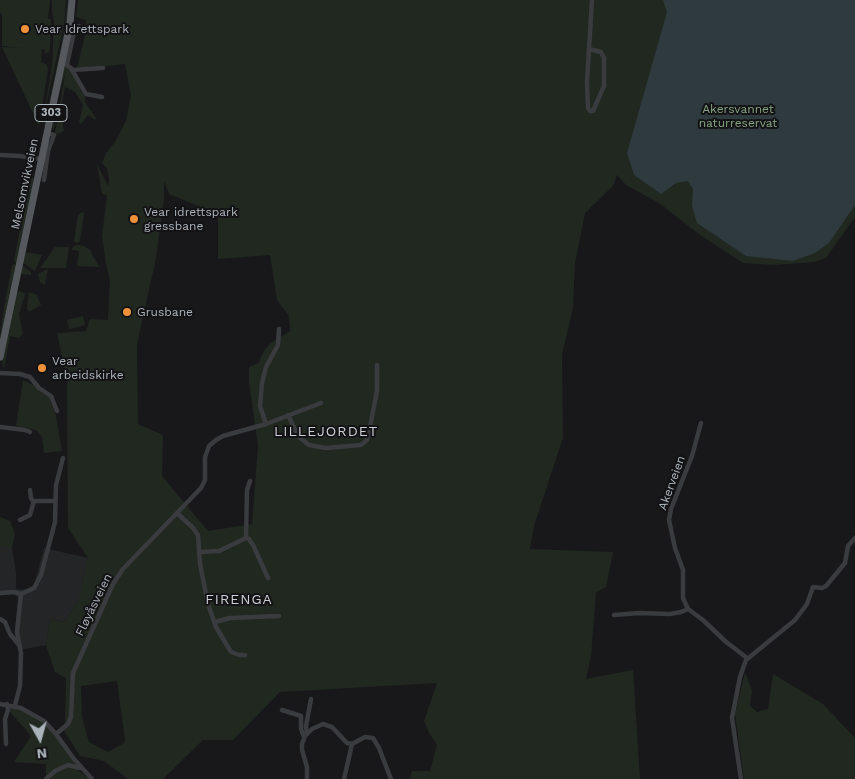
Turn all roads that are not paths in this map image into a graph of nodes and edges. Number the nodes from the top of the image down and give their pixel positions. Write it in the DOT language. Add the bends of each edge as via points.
graph roads {
  1 [pos="72,0"];
  2 [pos="592,0"];
  3 [pos="79,26"];
  4 [pos="589,50"];
  5 [pos="65,63"];
  6 [pos="103,68"];
  7 [pos="72,70"];
  8 [pos="102,97"];
  9 [pos="47,133"];
  10 [pos="0,155"];
  11 [pos="41,160"];
  12 [pos="44,180"];
  13 [pos="279,329"];
  14 [pos="0,357"];
  15 [pos="377,365"];
  16 [pos="0,373"];
  17 [pos="321,403"];
  18 [pos="57,411"];
  19 [pos="288,415"];
  20 [pos="701,423"];
  21 [pos="266,424"];
  22 [pos="0,427"];
  23 [pos="30,432"];
  24 [pos="63,458"];
  25 [pos="250,481"];
  26 [pos="30,490"];
  27 [pos="34,501"];
  28 [pos="55,501"];
  29 [pos="177,513"];
  30 [pos="20,520"];
  31 [pos="246,538"];
  32 [pos="855,538"];
  33 [pos="199,552"];
  34 [pos="268,578"];
  35 [pos="0,593"];
  36 [pos="21,594"];
  37 [pos="688,609"];
  38 [pos="279,616"];
  39 [pos="614,616"];
  40 [pos="0,619"];
  41 [pos="215,622"];
  42 [pos="20,646"];
  43 [pos="245,655"];
  44 [pos="747,658"];
  45 [pos="311,699"];
  46 [pos="0,704"];
  47 [pos="7,704"];
  48 [pos="15,706"];
  49 [pos="282,710"];
  50 [pos="56,734"];
  51 [pos="305,735"];
  52 [pos="6,744"];
  53 [pos="352,744"];
  54 [pos="83,770"];
  55 [pos="46,779"];
  56 [pos="92,779"];
  57 [pos="307,779"];
  58 [pos="344,779"];
  59 [pos="392,779"];
  60 [pos="741,779"];
  1 -- 5 [label="main road, Melsomvikveien / 303"];
  2 -- 4 [label="street"];
  3 -- 5 [label="street, Melsomvikveien" via="75,28"];
  4 -- 4 [label="street" via="588,108 593,111 604,86 604,58 601,52"];
  5 -- 7 [label="street"];
  5 -- 9 [label="main road, Melsomvikveien / 303"];
  6 -- 7 [label="street"];
  7 -- 8 [label="street" via="86,94"];
  9 -- 11 [label="main road, Melsomvikveien / 303"];
  9 -- 12 [label="street, Melsomvikveien" via="54,134"];
  10 -- 11 [label="street"];
  11 -- 14 [label="main road, Melsomvikveien / 303"];
  13 -- 21 [label="street" via="278,345 266,367 262,383 260,406"];
  15 -- 19 [label="street" via="369,432 367,440 361,444 326,448 309,445 298,436"];
  16 -- 18 [label="street" via="33,378 51,396"];
  17 -- 19 [label="street"];
  19 -- 21 [label="street"];
  20 -- 37 [label="street, Akerveien" via="669,520 683,570 683,598"];
  21 -- 29 [label="street, Fløyåsveien" via="218,438 205,457 203,484"];
  22 -- 23 [label="street"];
  24 -- 28 [label="street"];
  25 -- 31 [label="street"];
  26 -- 27 [label="street"];
  27 -- 28 [label="street"];
  27 -- 30 [label="street" via="30,515"];
  28 -- 36 [label="street" via="55,522 41,575 34,588"];
  29 -- 33 [label="street" via="196,531"];
  29 -- 50 [label="street, Fløyåsveien" via="126,565 113,584 73,673 68,724"];
  31 -- 33 [label="street" via="219,551"];
  31 -- 34 [label="street" via="253,545"];
  32 -- 44 [label="street" via="848,546 845,563 826,586 813,587 808,604 795,620"];
  33 -- 41 [label="street" via="208,604"];
  35 -- 36 [label="street"];
  36 -- 42 [label="street" via="17,632"];
  37 -- 39 [label="street" via="670,614"];
  37 -- 44 [label="street"];
  38 -- 41 [label="street" via="230,618"];
  40 -- 42 [label="street"];
  41 -- 43 [label="street" via="231,652"];
  42 -- 48 [label="street" via="20,686"];
  44 -- 60 [label="street" via="732,718"];
  45 -- 51 [label="street"];
  46 -- 47 [label="street"];
  47 -- 48 [label="street"];
  47 -- 52 [label="street"];
  48 -- 50 [label="street" via="39,717"];
  49 -- 51 [label="street" via="301,716 301,729"];
  50 -- 54 [label="street"];
  51 -- 53 [label="street" via="325,724 345,742"];
  51 -- 57 [label="street" via="302,750"];
  53 -- 58 [label="street"];
  53 -- 59 [label="street" via="365,737 373,738"];
  54 -- 55 [label="street" via="68,765"];
  54 -- 56 [label="street"];
}
